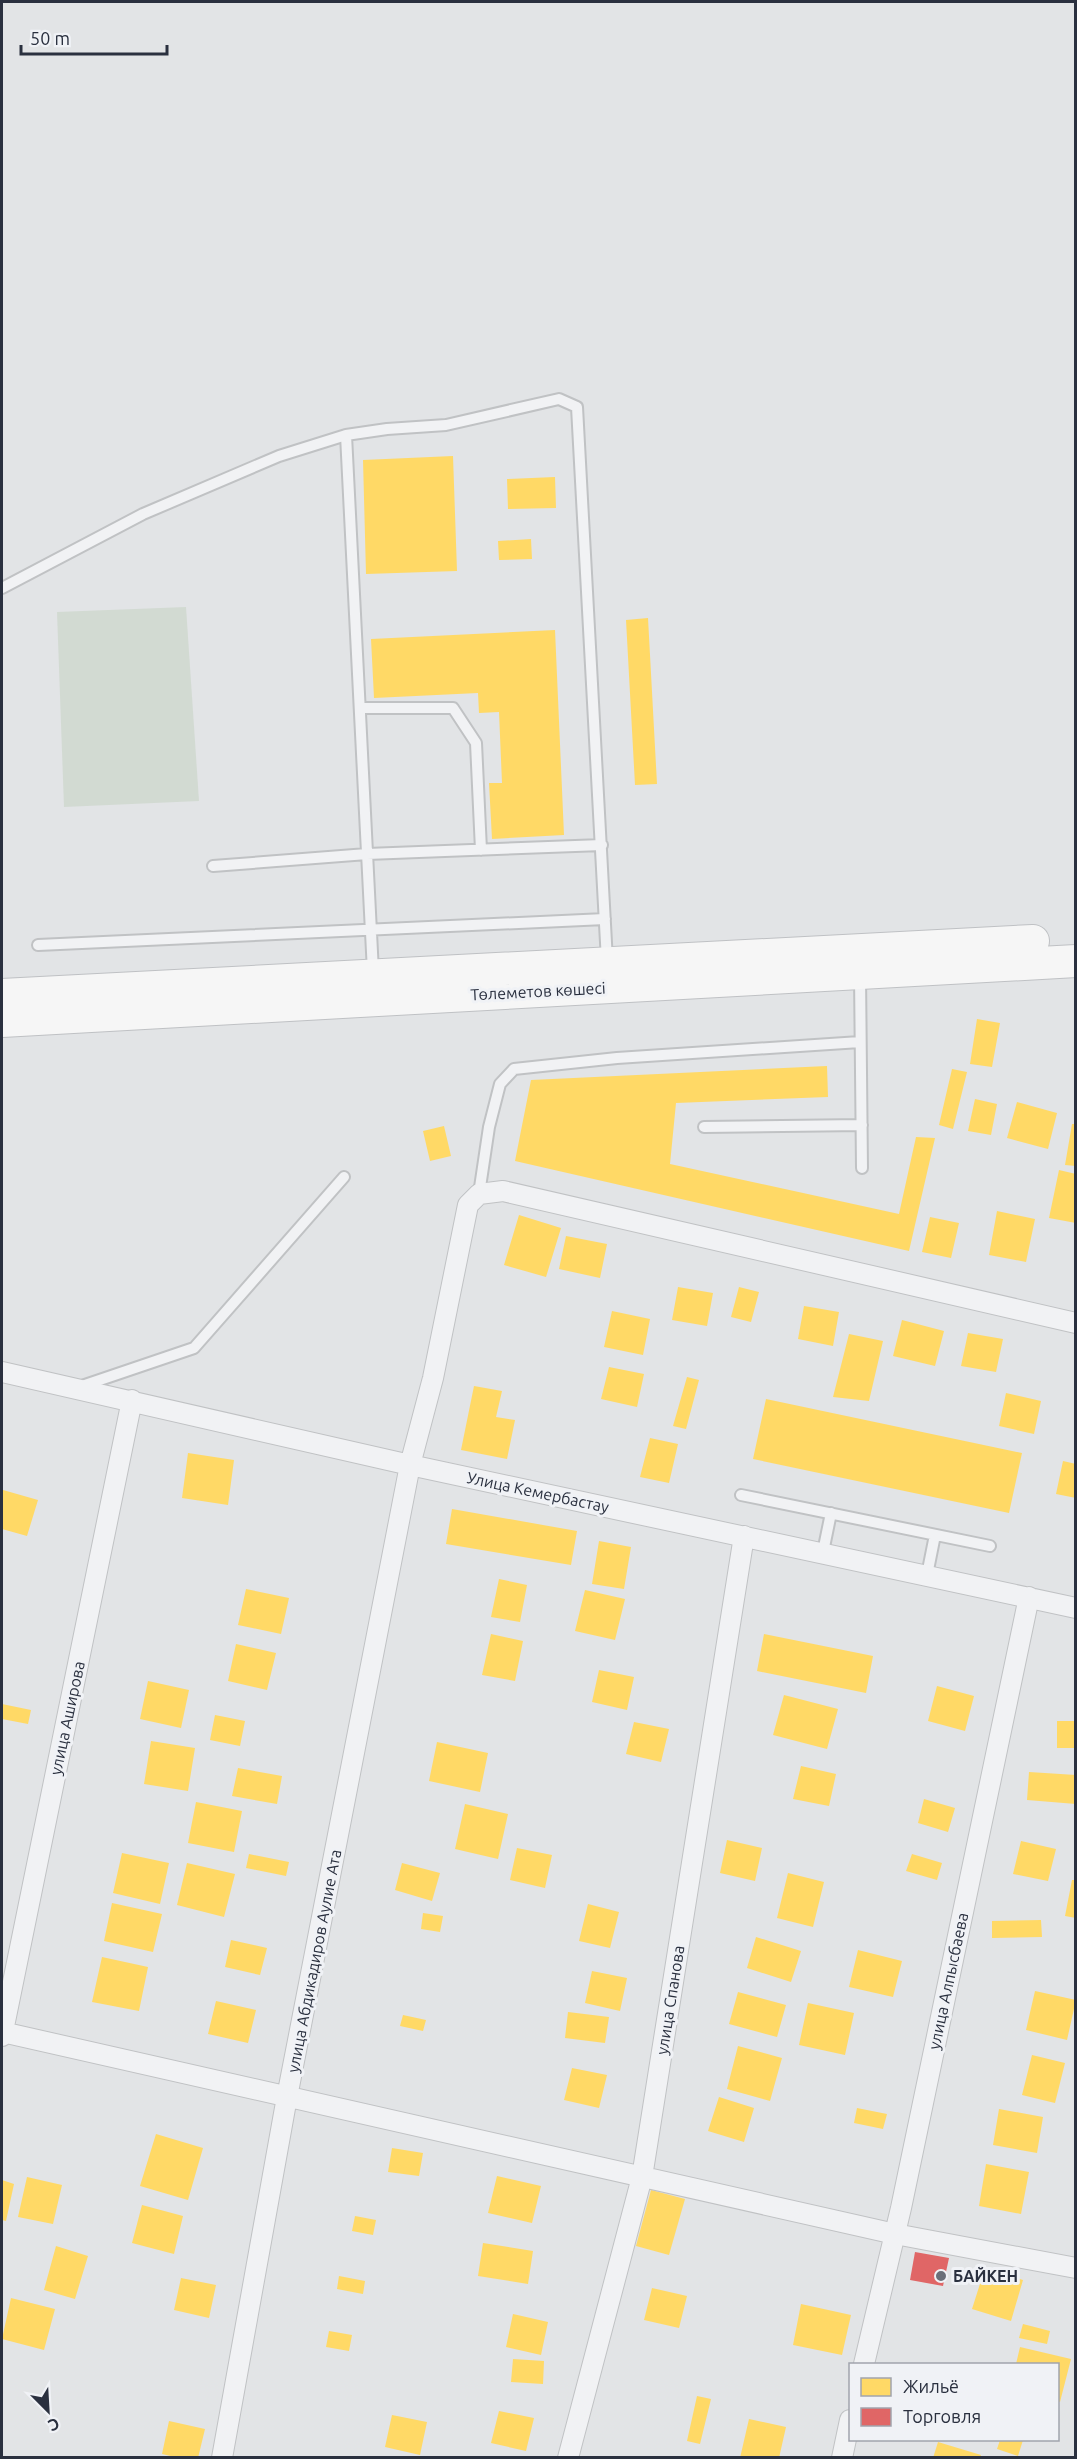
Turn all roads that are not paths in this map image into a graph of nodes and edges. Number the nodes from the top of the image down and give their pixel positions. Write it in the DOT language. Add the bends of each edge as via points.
graph roads {
  1 [pos="346,435"];
  2 [pos="2,588"];
  3 [pos="360,708"];
  4 [pos="602,845"];
  5 [pos="481,850"];
  6 [pos="367,854"];
  7 [pos="213,866"];
  8 [pos="605,920"];
  9 [pos="371,929"];
  10 [pos="1076,939"];
  11 [pos="38,945"];
  12 [pos="1076,961"];
  13 [pos="607,963"];
  14 [pos="860,972"];
  15 [pos="373,975"];
  16 [pos="2,995"];
  17 [pos="2,1022"];
  18 [pos="860,1042"];
  19 [pos="862,1125"];
  20 [pos="704,1127"];
  21 [pos="862,1168"];
  22 [pos="344,1176"];
  23 [pos="479,1194"];
  24 [pos="1076,1323"];
  25 [pos="2,1372"];
  26 [pos="76,1388"];
  27 [pos="132,1400"];
  28 [pos="410,1466"];
  29 [pos="741,1495"];
  30 [pos="831,1513"];
  31 [pos="935,1535"];
  32 [pos="744,1536"];
  33 [pos="990,1546"];
  34 [pos="822,1552"];
  35 [pos="927,1575"];
  36 [pos="1029,1597"];
  37 [pos="1076,1608"];
  38 [pos="2,2034"];
  39 [pos="287,2097"];
  40 [pos="642,2177"];
  41 [pos="895,2234"];
  42 [pos="1076,2268"];
  43 [pos="864,2363"];
  44 [pos="849,2425"];
  45 [pos="222,2457"];
  46 [pos="568,2457"];
  47 [pos="842,2457"];
  1 -- 2 [label="lane" via="279,456 143,514"];
  1 -- 3 [label="lane"];
  1 -- 4 [label="lane" via="446,424 559,399 577,407"];
  3 -- 5 [label="lane" via="453,708 476,743"];
  3 -- 6 [label="lane"];
  4 -- 5 [label="lane"];
  4 -- 8 [label="lane"];
  5 -- 6 [label="lane"];
  6 -- 7 [label="lane"];
  6 -- 9 [label="lane"];
  8 -- 9 [label="lane"];
  8 -- 13 [label="lane"];
  9 -- 11 [label="lane"];
  9 -- 15 [label="lane"];
  10 -- 13 [label="main road, Төлеметов көшесі"];
  12 -- 14 [label="main road, Төлеметов көшесі"];
  13 -- 15 [label="main road, Төлеметов көшесі"];
  14 -- 17 [label="main road, Төлеметов көшесі"];
  14 -- 18 [label="lane"];
  15 -- 16 [label="main road, Төлеметов көшесі"];
  18 -- 19 [label="lane"];
  18 -- 23 [label="lane" via="514,1069 500,1084"];
  19 -- 20 [label="lane"];
  19 -- 21 [label="lane"];
  22 -- 26 [label="lane" via="194,1348"];
  23 -- 24 [label="street" via="503,1191"];
  23 -- 28 [label="street, улица Абдикадиров Аулие Ата" via="468,1205 433,1378"];
  25 -- 26 [label="street, Улица Кемербастау"];
  26 -- 27 [label="street, Улица Кемербастау"];
  27 -- 28 [label="street, Улица Кемербастау"];
  27 -- 38 [label="street, улица Аширова"];
  28 -- 32 [label="street, Улица Кемербастау"];
  28 -- 39 [label="street, улица Абдикадиров Аулие Ата"];
  29 -- 30 [label="lane"];
  30 -- 31 [label="lane"];
  30 -- 34 [label="lane"];
  31 -- 33 [label="lane"];
  31 -- 35 [label="lane"];
  32 -- 34 [label="street, Улица Кемербастау"];
  32 -- 40 [label="street, улица Спанова"];
  34 -- 35 [label="street, Улица Кемербастау"];
  35 -- 36 [label="street, Улица Кемербастау"];
  36 -- 37 [label="street, Улица Кемербастау"];
  36 -- 41 [label="street, улица Алпысбаева"];
  38 -- 39 [label="street"];
  39 -- 40 [label="street"];
  39 -- 45 [label="street, улица Абдикадиров Аулие Ата"];
  40 -- 41 [label="street"];
  40 -- 46 [label="street, улица Спанова"];
  41 -- 42 [label="street"];
  41 -- 43 [label="street, улица Алпысбаева"];
  44 -- 47 [label="street"];
}
